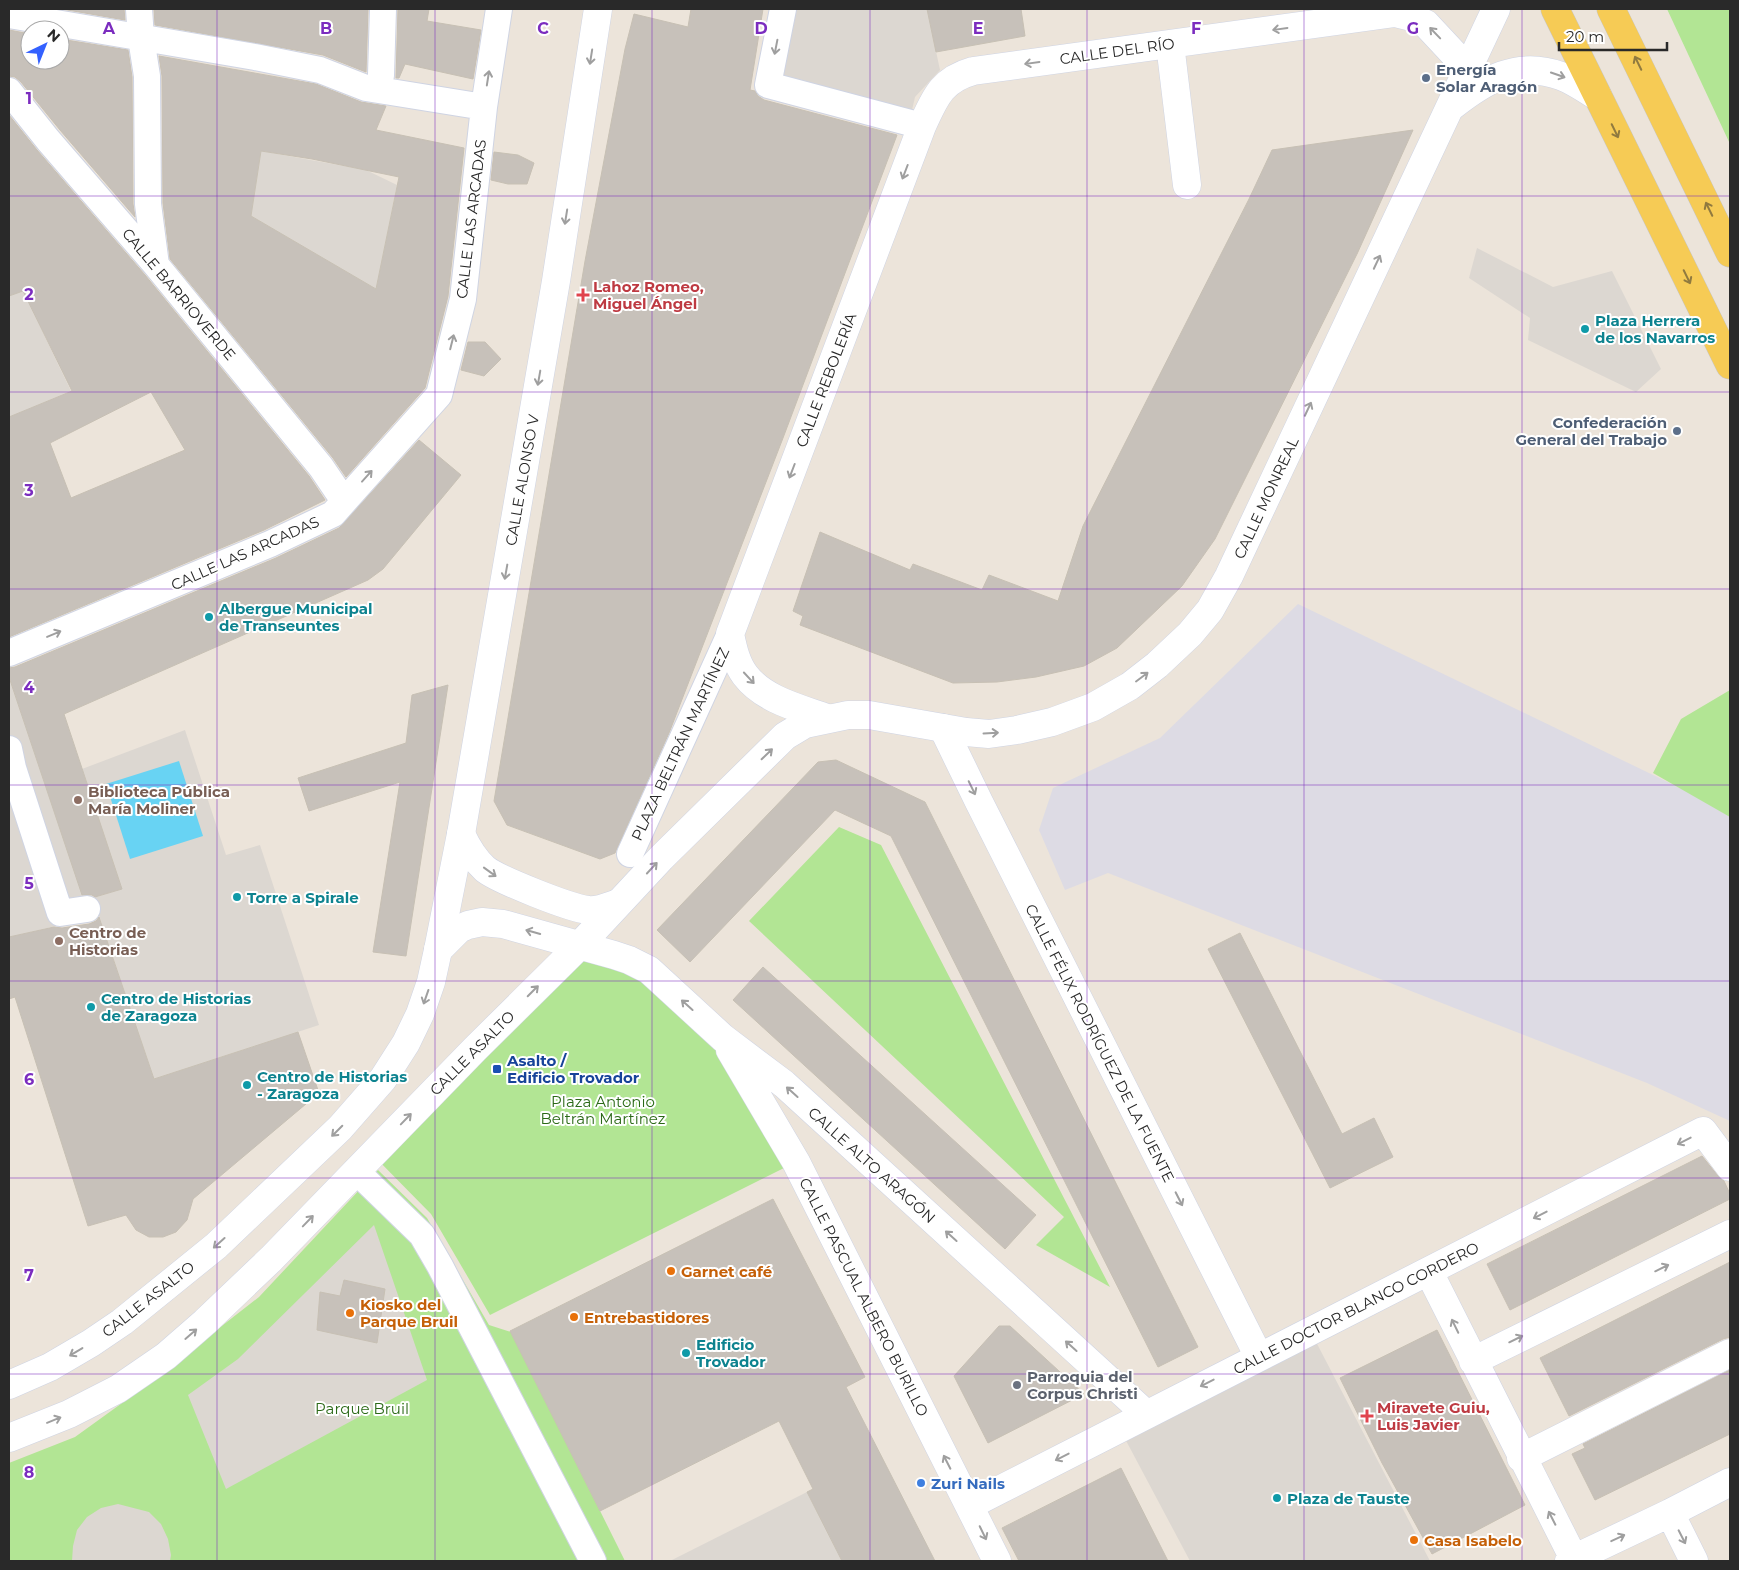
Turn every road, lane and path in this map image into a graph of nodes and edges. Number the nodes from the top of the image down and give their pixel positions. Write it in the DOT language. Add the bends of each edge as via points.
graph roads {
  1 [pos="139,9"];
  2 [pos="383,9"];
  3 [pos="499,9"];
  4 [pos="598,9"];
  5 [pos="783,9"];
  6 [pos="1496,9"];
  7 [pos="1555,9"];
  8 [pos="1611,9"];
  9 [pos="9,15"];
  10 [pos="141,38"];
  11 [pos="1170,44"];
  12 [pos="1468,69"];
  13 [pos="379,90"];
  14 [pos="9,91"];
  15 [pos="1598,97"];
  16 [pos="484,107"];
  17 [pos="1450,107"];
  18 [pos="922,126"];
  19 [pos="1187,185"];
  20 [pos="1730,253"];
  21 [pos="156,265"];
  22 [pos="1730,365"];
  23 [pos="344,501"];
  24 [pos="730,634"];
  25 [pos="9,653"];
  26 [pos="827,718"];
  27 [pos="943,728"];
  28 [pos="10,762"];
  29 [pos="461,834"];
  30 [pos="630,854"];
  31 [pos="618,903"];
  32 [pos="87,909"];
  33 [pos="580,945"];
  34 [pos="438,950"];
  35 [pos="723,1038"];
  36 [pos="1730,1167"];
  37 [pos="356,1171"];
  38 [pos="1730,1234"];
  39 [pos="1429,1272"];
  40 [pos="1730,1353"];
  41 [pos="1259,1357"];
  42 [pos="1472,1361"];
  43 [pos="9,1385"];
  44 [pos="1146,1414"];
  45 [pos="9,1438"];
  46 [pos="1522,1458"];
  47 [pos="1730,1482"];
  48 [pos="970,1506"];
  49 [pos="1670,1513"];
  50 [pos="593,1561"];
  51 [pos="997,1561"];
  52 [pos="1572,1561"];
  53 [pos="1694,1561"];
  1 -- 10 [label="street"];
  2 -- 13 [label="street"];
  16 -- 3 [label="street, CALLE LAS ARCADAS, one-way"];
  4 -- 29 [label="street, CALLE ALONSO V, one-way" via="556,281"];
  5 -- 18 [label="street, one-way" via="768,85"];
  6 -- 12 [label="street, CALLE MONREAL"];
  7 -- 15 [label="main road"];
  20 -- 8 [label="main road, one-way"];
  9 -- 10 [label="street"];
  10 -- 13 [label="street" via="320,70"];
  10 -- 21 [label="street" via="147,76 148,204"];
  12 -- 11 [label="street, CALLE DEL RÍO, one-way" via="1426,24 1395,13"];
  11 -- 18 [label="street, CALLE DEL RÍO, one-way" via="973,70 959,75 944,87"];
  11 -- 19 [label="street"];
  12 -- 17 [label="street, CALLE MONREAL"];
  13 -- 16 [label="street"];
  14 -- 21 [label="street, CALLE BARRIOVERDE"];
  17 -- 15 [label="street, CALLE MONREAL, one-way" via="1492,78 1523,70 1562,76"];
  15 -- 22 [label="main road, one-way"];
  23 -- 16 [label="street, CALLE LAS ARCADAS, one-way" via="439,394 462,299"];
  27 -- 17 [label="street, CALLE MONREAL, one-way" via="989,734 1052,722 1093,707 1157,666 1205,616 1229,576"];
  18 -- 24 [label="street, CALLE REBOLERÍA, one-way"];
  21 -- 23 [label="street, CALLE BARRIOVERDE" via="322,468"];
  25 -- 23 [label="street, CALLE LAS ARCADAS, one-way" via="270,544 333,514"];
  24 -- 26 [label="street, one-way" via="744,674 761,690 781,702"];
  24 -- 30 [label="street, PLAZA BELTRÁN MARTÍNEZ"];
  26 -- 27 [label="street, CALLE ASALTO" via="869,715"];
  31 -- 26 [label="street, CALLE ASALTO, one-way" via="785,736 805,724"];
  27 -- 41 [label="street, CALLE FÉLIX RODRÍGUEZ DE LA FUENTE, one-way"];
  28 -- 32 [label="street" via="60,913"];
  29 -- 31 [label="street, one-way" via="475,858 501,879 589,910"];
  29 -- 34 [label="street, CALLE ALONSO V"];
  31 -- 33 [label="street, CALLE ASALTO"];
  33 -- 34 [label="street, CALLE ALTO ARAGÓN, one-way" via="503,924 482,922 458,929"];
  35 -- 33 [label="street, CALLE ALTO ARAGÓN, one-way" via="649,970 629,960"];
  37 -- 33 [label="street, CALLE ASALTO, one-way"];
  34 -- 43 [label="street, CALLE ASALTO, one-way" via="420,1014 406,1043 383,1079 340,1128 216,1246 122,1322 50,1367"];
  44 -- 35 [label="street, CALLE ALTO ARAGÓN, one-way" via="784,1084"];
  48 -- 35 [label="street, CALLE PASCUAL ALBERO BURILLO, one-way" via="796,1162"];
  36 -- 39 [label="street, CALLE DOCTOR BLANCO CORDERO, one-way" via="1703,1131"];
  45 -- 37 [label="street, CALLE ASALTO, one-way" via="69,1414 118,1389 166,1356 270,1260"];
  37 -- 50 [label="street" via="422,1235"];
  42 -- 38 [label="street, one-way"];
  39 -- 41 [label="street, CALLE DOCTOR BLANCO CORDERO"];
  42 -- 39 [label="street, one-way"];
  40 -- 46 [label="street"];
  41 -- 44 [label="street, CALLE DOCTOR BLANCO CORDERO, one-way"];
  42 -- 46 [label="street"];
  44 -- 48 [label="street, CALLE DOCTOR BLANCO CORDERO, one-way"];
  52 -- 46 [label="street, one-way"];
  47 -- 49 [label="street"];
  48 -- 51 [label="street, CALLE PASCUAL ALBERO BURILLO, one-way"];
  52 -- 49 [label="street, one-way"];
  49 -- 53 [label="street, one-way"];
}
